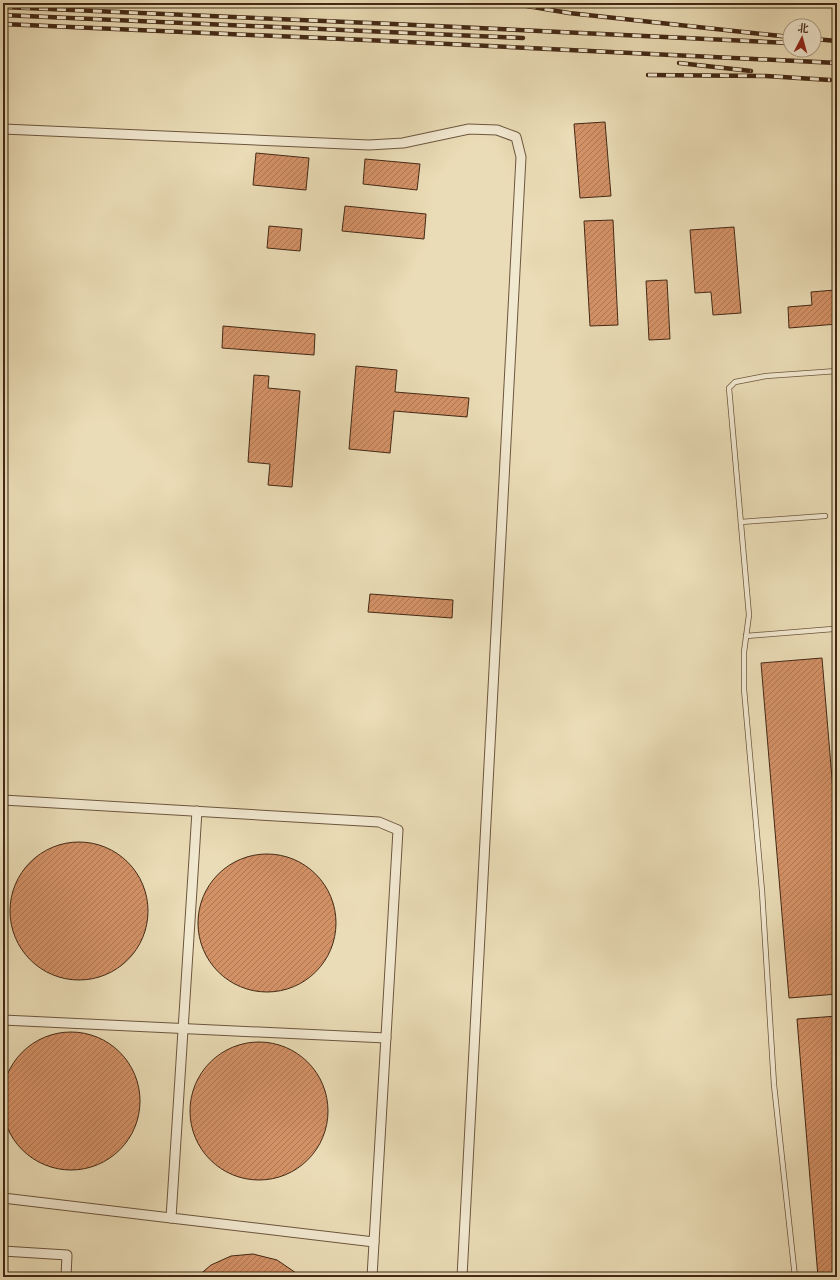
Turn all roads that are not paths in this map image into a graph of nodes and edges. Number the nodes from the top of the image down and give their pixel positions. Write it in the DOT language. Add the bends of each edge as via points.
graph roads {
  1 [pos="3,128"];
  2 [pos="837,371"];
  3 [pos="825,516"];
  4 [pos="741,522"];
  5 [pos="833,629"];
  6 [pos="746,636"];
  7 [pos="3,800"];
  8 [pos="197,811"];
  9 [pos="3,1020"];
  10 [pos="183,1028"];
  11 [pos="386,1038"];
  12 [pos="3,1198"];
  13 [pos="171,1218"];
  14 [pos="374,1242"];
  15 [pos="3,1251"];
  16 [pos="66,1277"];
  17 [pos="372,1277"];
  18 [pos="462,1277"];
  19 [pos="795,1277"];
  1 -- 18 [label="street" via="369,145 403,143 469,129 497,130 516,138 521,157"];
  2 -- 4 [label="lane" via="766,376 736,382 729,388"];
  3 -- 4 [label="lane"];
  4 -- 6 [label="lane" via="749,615"];
  5 -- 6 [label="lane"];
  6 -- 19 [label="lane" via="744,689 762,891 774,1086"];
  7 -- 8 [label="street"];
  8 -- 10 [label="street"];
  8 -- 11 [label="street" via="379,822 398,830"];
  9 -- 10 [label="street"];
  10 -- 11 [label="street"];
  10 -- 13 [label="street"];
  11 -- 14 [label="street"];
  12 -- 13 [label="street"];
  13 -- 14 [label="street"];
  14 -- 17 [label="street"];
  15 -- 16 [label="street" via="67,1255"];
}
